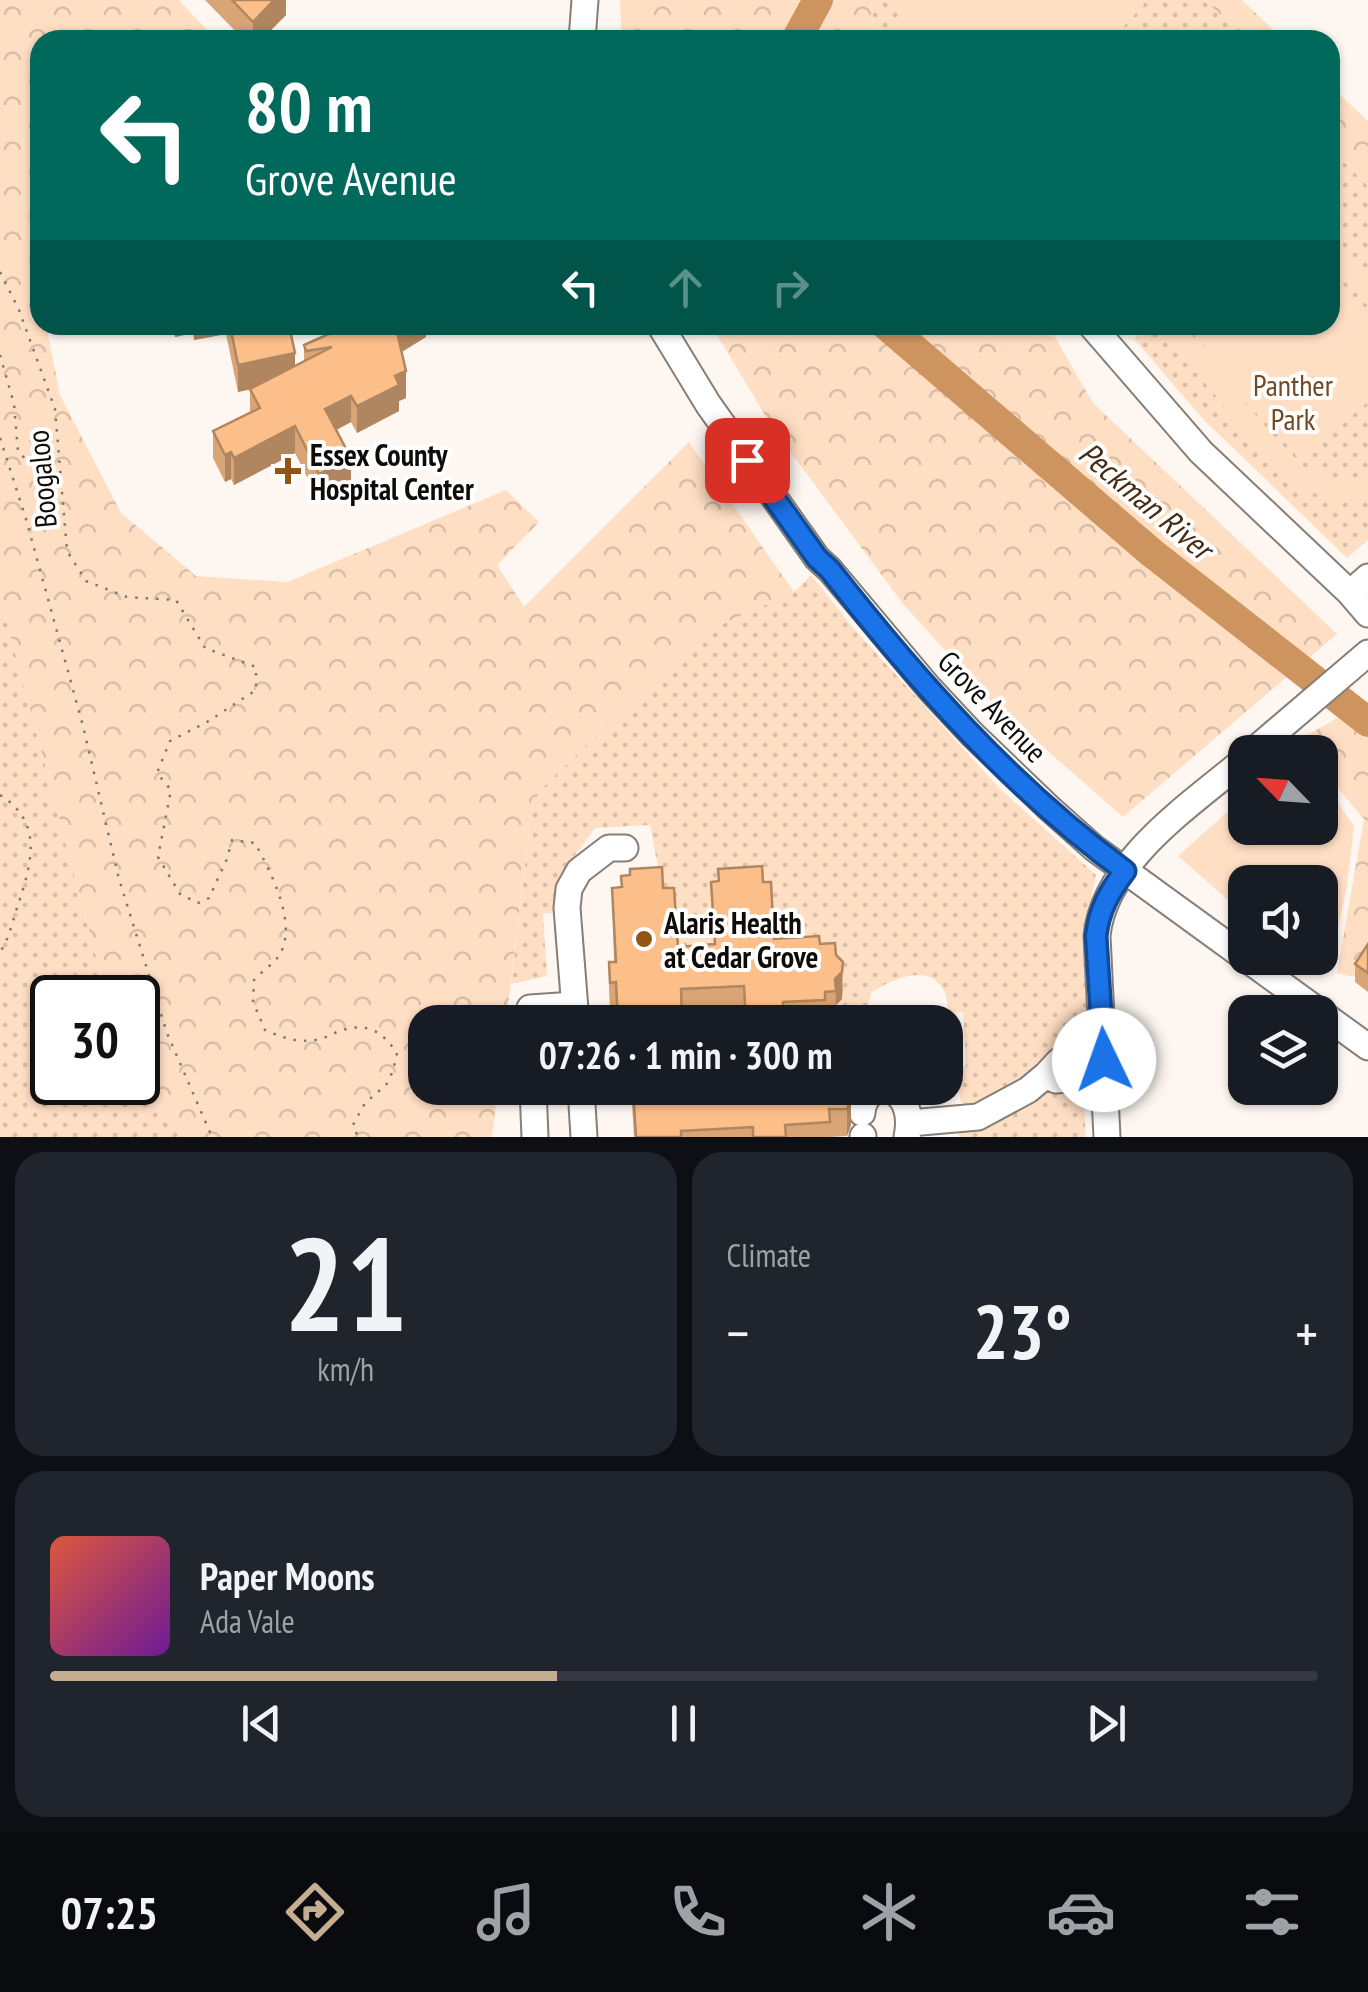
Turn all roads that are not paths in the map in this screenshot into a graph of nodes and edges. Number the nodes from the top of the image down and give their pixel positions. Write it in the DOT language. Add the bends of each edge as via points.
graph roads {
  1 [pos="585,0"];
  2 [pos="583,30"];
  3 [pos="666,335"];
  4 [pos="1100,335"];
  5 [pos="1359,585"];
  6 [pos="1368,614"];
  7 [pos="1368,653"];
  8 [pos="1272,735"];
  9 [pos="1228,773"];
  10 [pos="625,848"];
  11 [pos="1125,871"];
  12 [pos="574,1005"];
  13 [pos="1368,1046"];
  14 [pos="1104,1060"];
  15 [pos="534,1105"];
  16 [pos="581,1105"];
  17 [pos="863,1129"];
  18 [pos="908,1130"];
  19 [pos="1112,1134"];
  20 [pos="535,1137"];
  21 [pos="584,1137"];
  1 -- 2 [label="street"];
  3 -- 11 [label="street, Grove Avenue" via="791,523 899,655 1004,766"];
  4 -- 5 [label="street" via="1201,452"];
  5 -- 6 [label="street"];
  7 -- 8 [label="street"];
  9 -- 11 [label="street" via="1147,843"];
  10 -- 12 [label="street" via="609,848 568,889"];
  11 -- 13 [label="street, Grove Avenue"];
  11 -- 14 [label="street" via="1104,900 1096,936"];
  14 -- 18 [label="street" via="1080,1050 978,1117"];
  14 -- 19 [label="street"];
  15 -- 20 [label="street"];
  16 -- 21 [label="street"];
  17 -- 18 [label="street" via="862,1104 887,1089 908,1106"];
}
